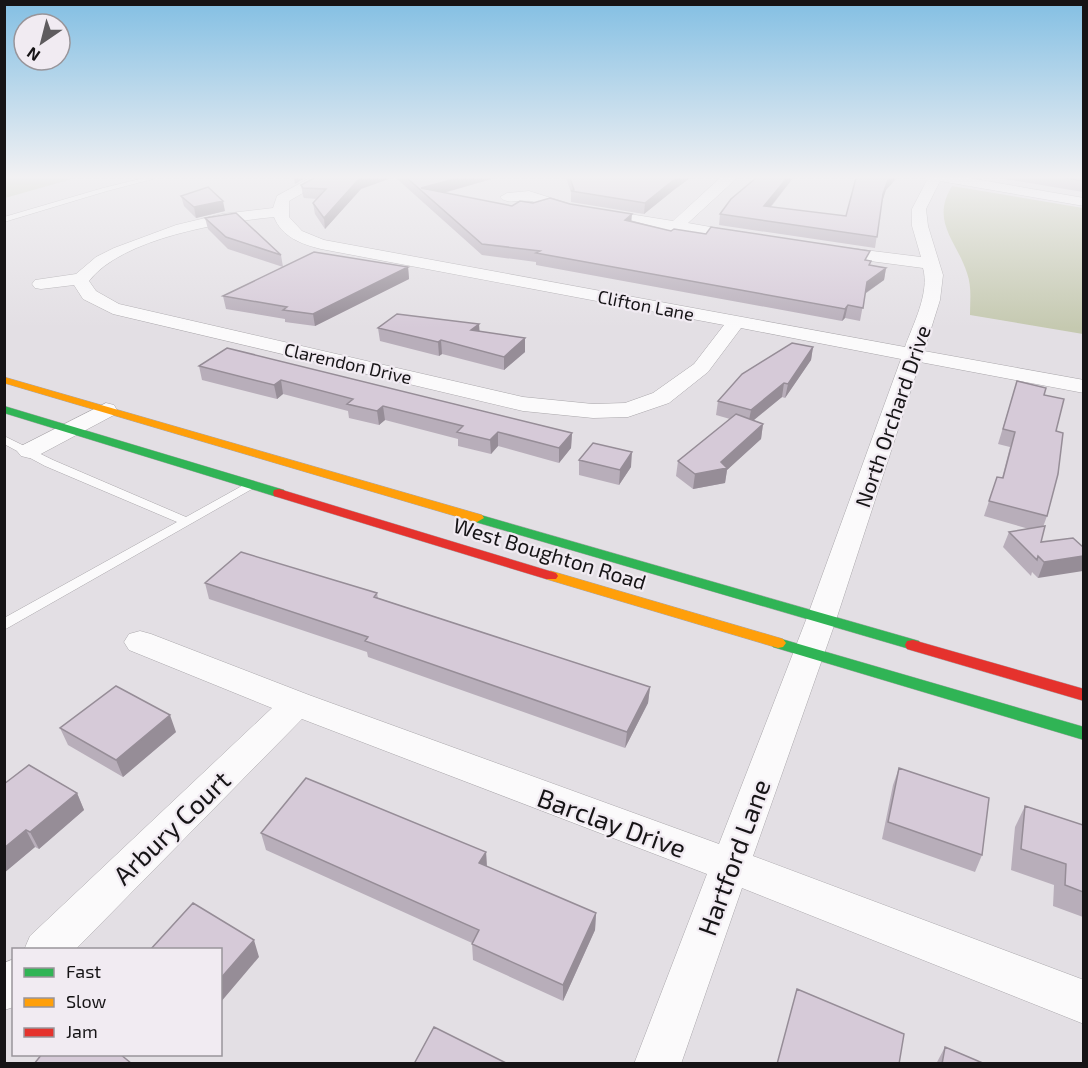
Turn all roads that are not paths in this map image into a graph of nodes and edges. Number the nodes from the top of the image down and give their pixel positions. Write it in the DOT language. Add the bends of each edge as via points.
graph roads {
  1 [pos="185,228"];
  2 [pos="288,228"];
  3 [pos="687,228"];
  4 [pos="922,228"];
  5 [pos="763,240"];
  6 [pos="815,248"];
  7 [pos="932,264"];
  8 [pos="81,280"];
  9 [pos="41,284"];
  10 [pos="736,322"];
  11 [pos="913,356"];
  12 [pos="4,380"];
  13 [pos="1083,387"];
  14 [pos="4,409"];
  15 [pos="106,410"];
  16 [pos="70,429"];
  17 [pos="4,439"];
  18 [pos="29,451"];
  19 [pos="253,485"];
  20 [pos="187,522"];
  21 [pos="4,625"];
  22 [pos="815,636"];
  23 [pos="140,642"];
  24 [pos="1083,695"];
  25 [pos="297,704"];
  26 [pos="1083,734"];
  27 [pos="730,866"];
  28 [pos="47,948"];
  29 [pos="1083,1002"];
  30 [pos="657,1064"];
  1 -- 8 [label="street" via="110,256 85,272"];
  2 -- 10 [label="street, Clifton Lane" via="321,244"];
  3 -- 5 [label="street"];
  4 -- 7 [label="street, North Orchard Drive"];
  6 -- 7 [label="street"];
  7 -- 11 [label="street, North Orchard Drive" via="931,300"];
  8 -- 9 [label="street"];
  8 -- 10 [label="street, Clarendon Drive" via="89,295 113,308 523,404 634,417 701,368"];
  10 -- 11 [label="street, Clifton Lane"];
  11 -- 13 [label="street, Clifton Lane"];
  11 -- 22 [label="street, North Orchard Drive"];
  12 -- 15 [label="main road, West Boughton Road"];
  14 -- 16 [label="main road, West Boughton Road"];
  15 -- 16 [label="street"];
  15 -- 22 [label="main road, West Boughton Road"];
  16 -- 18 [label="street"];
  16 -- 19 [label="main road, West Boughton Road"];
  17 -- 18 [label="lane"];
  18 -- 20 [label="lane"];
  19 -- 20 [label="lane"];
  19 -- 22 [label="main road, West Boughton Road"];
  20 -- 21 [label="lane"];
  22 -- 24 [label="main road, West Boughton Road"];
  22 -- 26 [label="main road, West Boughton Road"];
  22 -- 27 [label="street, Hartford Lane"];
  23 -- 25 [label="street, Barclay Drive"];
  25 -- 27 [label="street, Barclay Drive"];
  25 -- 28 [label="street, Arbury Court"];
  27 -- 29 [label="street, Barclay Drive"];
  27 -- 30 [label="street, Hartford Lane"];
}
